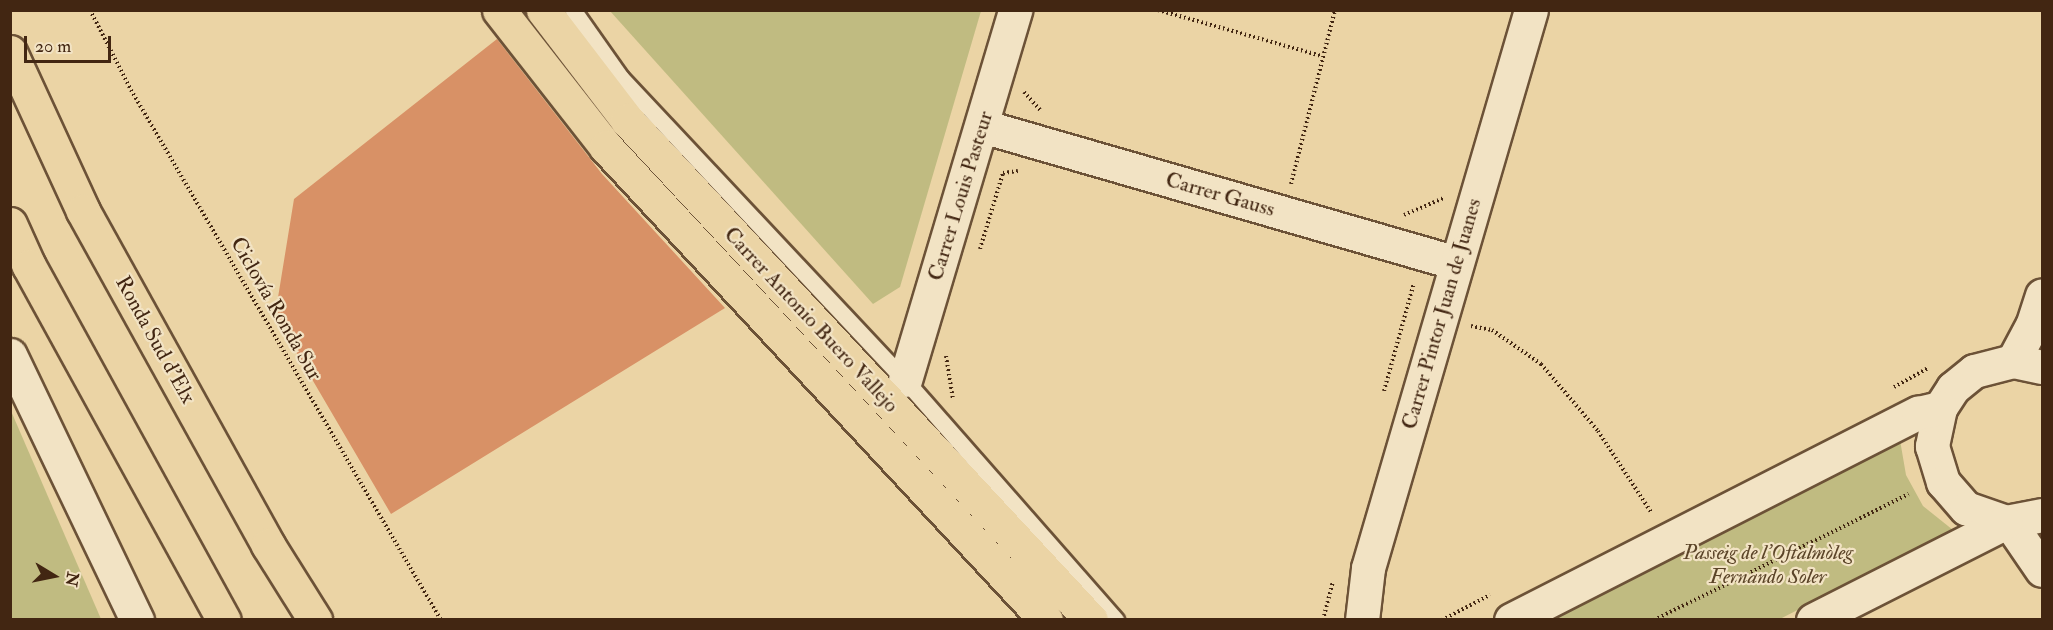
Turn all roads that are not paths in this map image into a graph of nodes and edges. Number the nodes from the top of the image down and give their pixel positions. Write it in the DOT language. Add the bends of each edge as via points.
graph roads {
  1 [pos="499,10"];
  2 [pos="543,10"];
  3 [pos="573,10"];
  4 [pos="1015,10"];
  5 [pos="1532,10"];
  6 [pos="10,52"];
  7 [pos="982,126"];
  8 [pos="10,224"];
  9 [pos="1457,263"];
  10 [pos="2043,296"];
  11 [pos="10,355"];
  12 [pos="2028,364"];
  13 [pos="905,380"];
  14 [pos="1940,408"];
  15 [pos="2043,515"];
  16 [pos="2007,522"];
  17 [pos="2043,570"];
  18 [pos="1832,615"];
  19 [pos="137,620"];
  20 [pos="224,620"];
  21 [pos="315,620"];
  22 [pos="1046,620"];
  23 [pos="1091,620"];
  24 [pos="1116,620"];
  25 [pos="1362,620"];
  26 [pos="1511,620"];
  1 -- 22 [label="main road, Carrer Antonio Buero Vallejo" via="606,147"];
  2 -- 23 [label="main road, Carrer Antonio Buero Vallejo" via="627,120"];
  3 -- 13 [label="lane" via="621,78"];
  4 -- 7 [label="street, Carrer Louis Pasteur"];
  5 -- 9 [label="street, Carrer Pintor Juan de Juanes"];
  6 -- 21 [label="main road, Ronda Sud d'Elx" via="83,211 268,545"];
  7 -- 9 [label="street, Carrer Gauss"];
  7 -- 13 [label="street, Carrer Louis Pasteur"];
  8 -- 20 [label="main road" via="29,267"];
  9 -- 25 [label="street, Carrer Pintor Juan de Juanes" via="1368,568"];
  10 -- 12 [label="street" via="2032,326"];
  11 -- 19 [label="street"];
  12 -- 14 [label="street" via="1974,371 1953,388"];
  13 -- 24 [label="lane"];
  14 -- 16 [label="street" via="1932,446 1943,483 1966,508"];
  14 -- 26 [label="street" via="1918,413"];
  15 -- 16 [label="street"];
  16 -- 17 [label="street"];
  16 -- 18 [label="street"];
}
